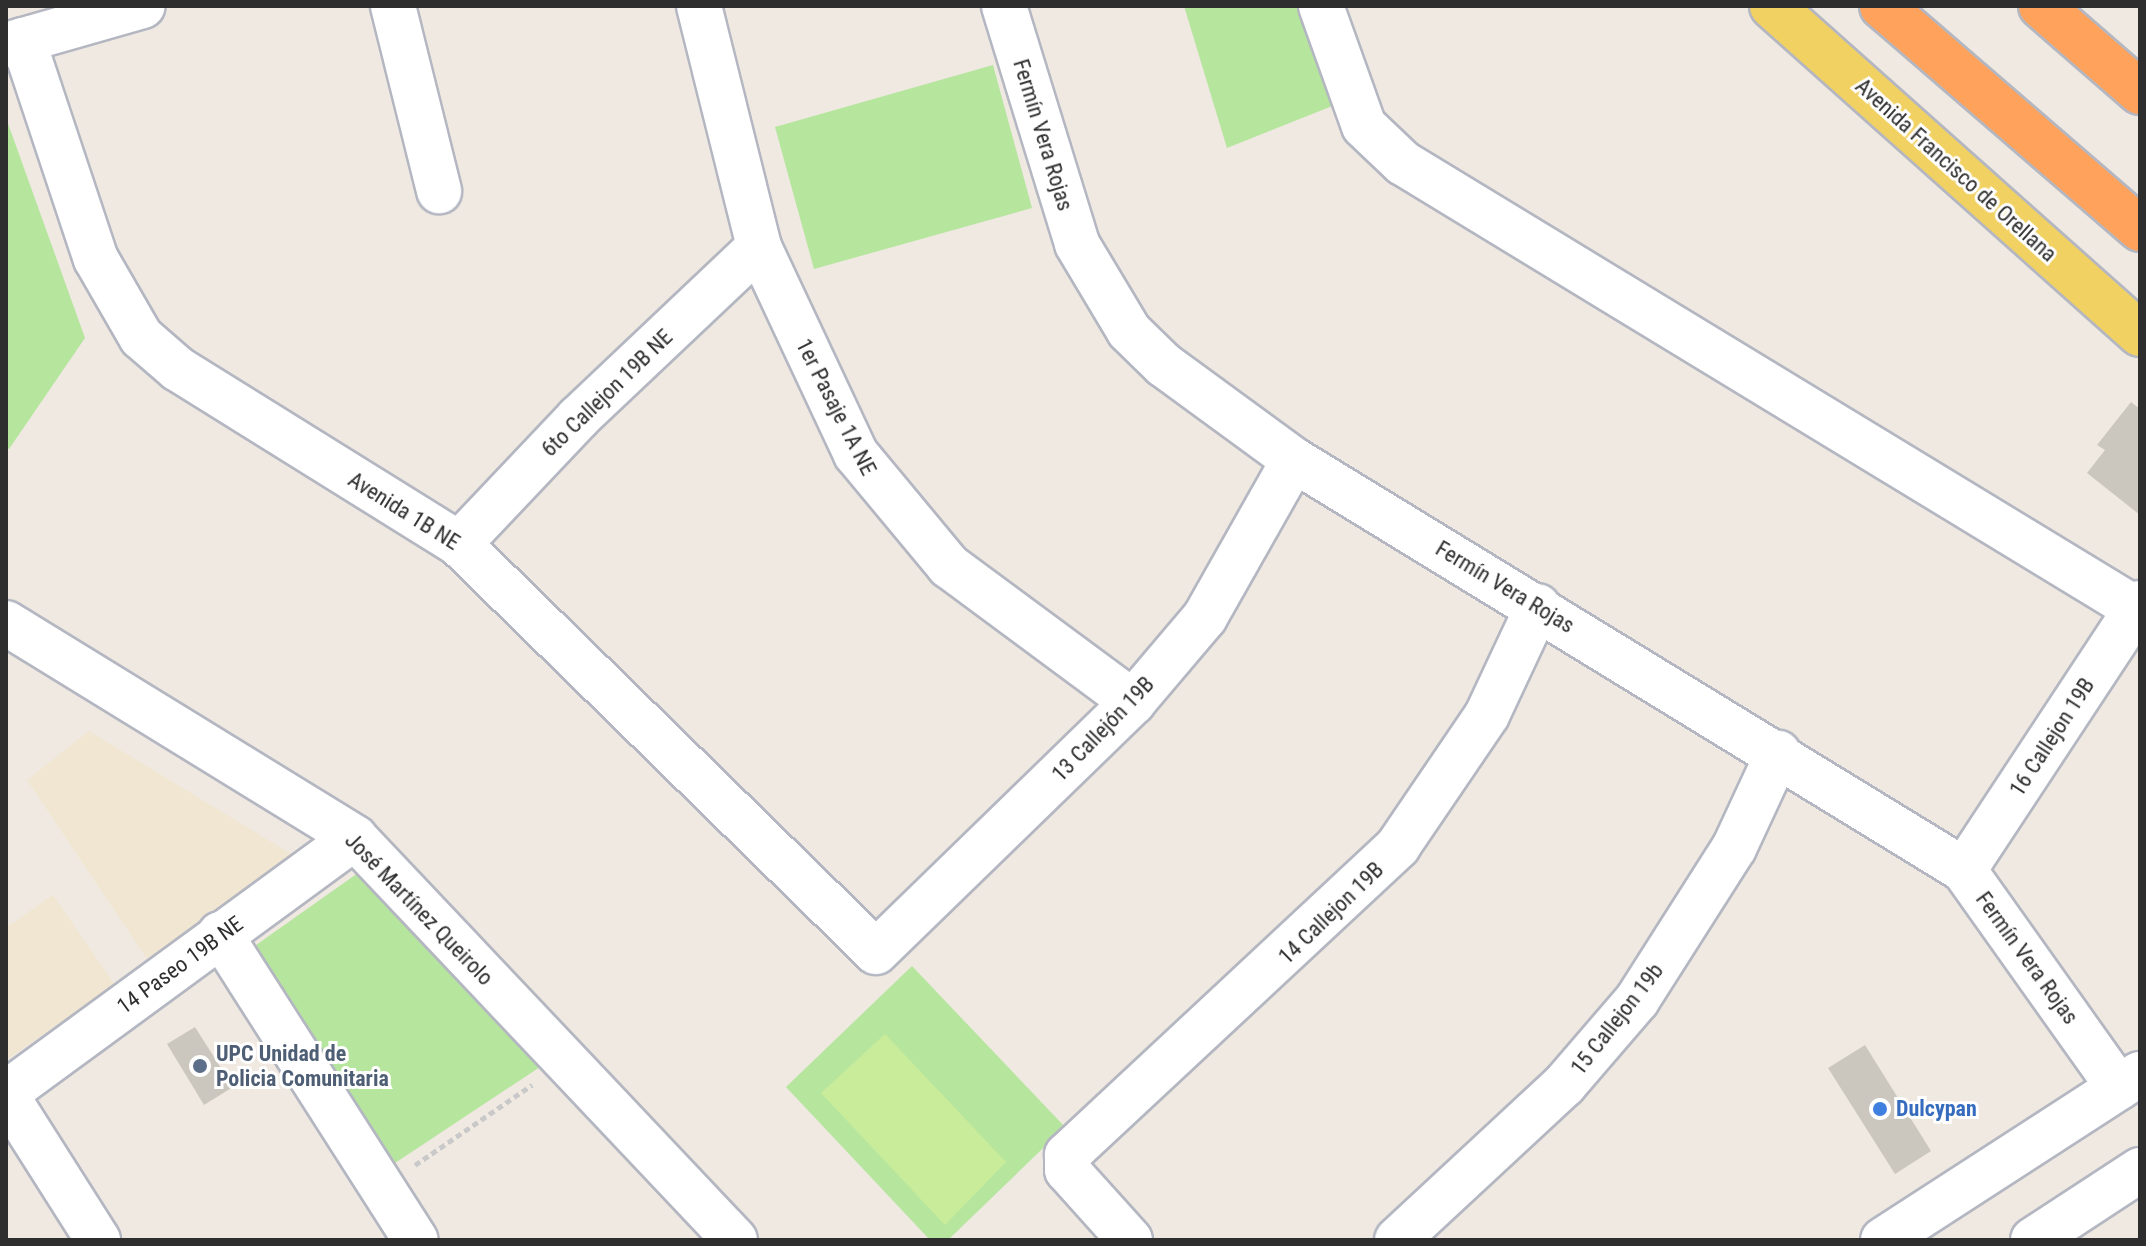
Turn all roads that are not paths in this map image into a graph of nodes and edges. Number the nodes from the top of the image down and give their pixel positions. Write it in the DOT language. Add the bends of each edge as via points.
graph roads {
  1 [pos="143,6"];
  2 [pos="393,6"];
  3 [pos="699,6"];
  4 [pos="1004,6"];
  5 [pos="1321,6"];
  6 [pos="1772,6"];
  7 [pos="1882,6"];
  8 [pos="2041,6"];
  9 [pos="15,43"];
  10 [pos="2140,92"];
  11 [pos="439,191"];
  12 [pos="2140,229"];
  13 [pos="759,247"];
  14 [pos="2140,334"];
  15 [pos="1294,460"];
  16 [pos="459,544"];
  17 [pos="1538,606"];
  18 [pos="2138,606"];
  19 [pos="6,623"];
  20 [pos="1133,702"];
  21 [pos="1778,753"];
  22 [pos="355,838"];
  23 [pos="1964,870"];
  24 [pos="220,934"];
  25 [pos="865,947"];
  26 [pos="2130,1081"];
  27 [pos="6,1094"];
  28 [pos="2140,1170"];
  29 [pos="1901,1235"];
  30 [pos="98,1240"];
  31 [pos="416,1240"];
  32 [pos="735,1240"];
  33 [pos="1130,1240"];
  34 [pos="1397,1240"];
  35 [pos="2033,1240"];
  1 -- 9 [label="street"];
  2 -- 11 [label="street"];
  3 -- 13 [label="street, 1er Pasaje 1A NE"];
  4 -- 15 [label="street, Fermín Vera Rojas" via="1077,244 1099,287 1164,365"];
  5 -- 18 [label="street" via="1364,126 1403,163"];
  6 -- 14 [label="main road, Avenida Francisco de Orellana"];
  7 -- 12 [label="highway"];
  8 -- 10 [label="highway"];
  9 -- 16 [label="street, Avenida 1B NE" via="96,259 141,337 178,369"];
  13 -- 16 [label="street, 6to Callejon 19B NE" via="578,418"];
  13 -- 20 [label="street, 1er Pasaje 1A NE" via="856,454 885,498 949,566"];
  15 -- 17 [label="street, Fermín Vera Rojas"];
  15 -- 20 [label="street, 13 Callejón 19B" via="1205,617"];
  16 -- 25 [label="street, Avenida 1B NE"];
  17 -- 21 [label="street, Fermín Vera Rojas"];
  17 -- 33 [label="street, 14 Callejon 19B" via="1487,715 1398,846 1067,1155 1067,1170"];
  18 -- 23 [label="street, 16 Callejon 19B"];
  19 -- 22 [label="street, José Martínez Queirolo"];
  20 -- 25 [label="street, 13 Callejón 19B" via="887,948"];
  21 -- 23 [label="street, Fermín Vera Rojas"];
  21 -- 34 [label="street, 15 Callejon 19b" via="1734,848 1637,1000 1564,1085"];
  22 -- 24 [label="street, 14 Paseo 19B NE"];
  22 -- 32 [label="street, José Martínez Queirolo"];
  23 -- 26 [label="street, Fermín Vera Rojas"];
  24 -- 27 [label="street, 14 Paseo 19B NE"];
  24 -- 31 [label="street"];
  26 -- 29 [label="street"];
  27 -- 30 [label="street"];
  28 -- 35 [label="street"];
}
